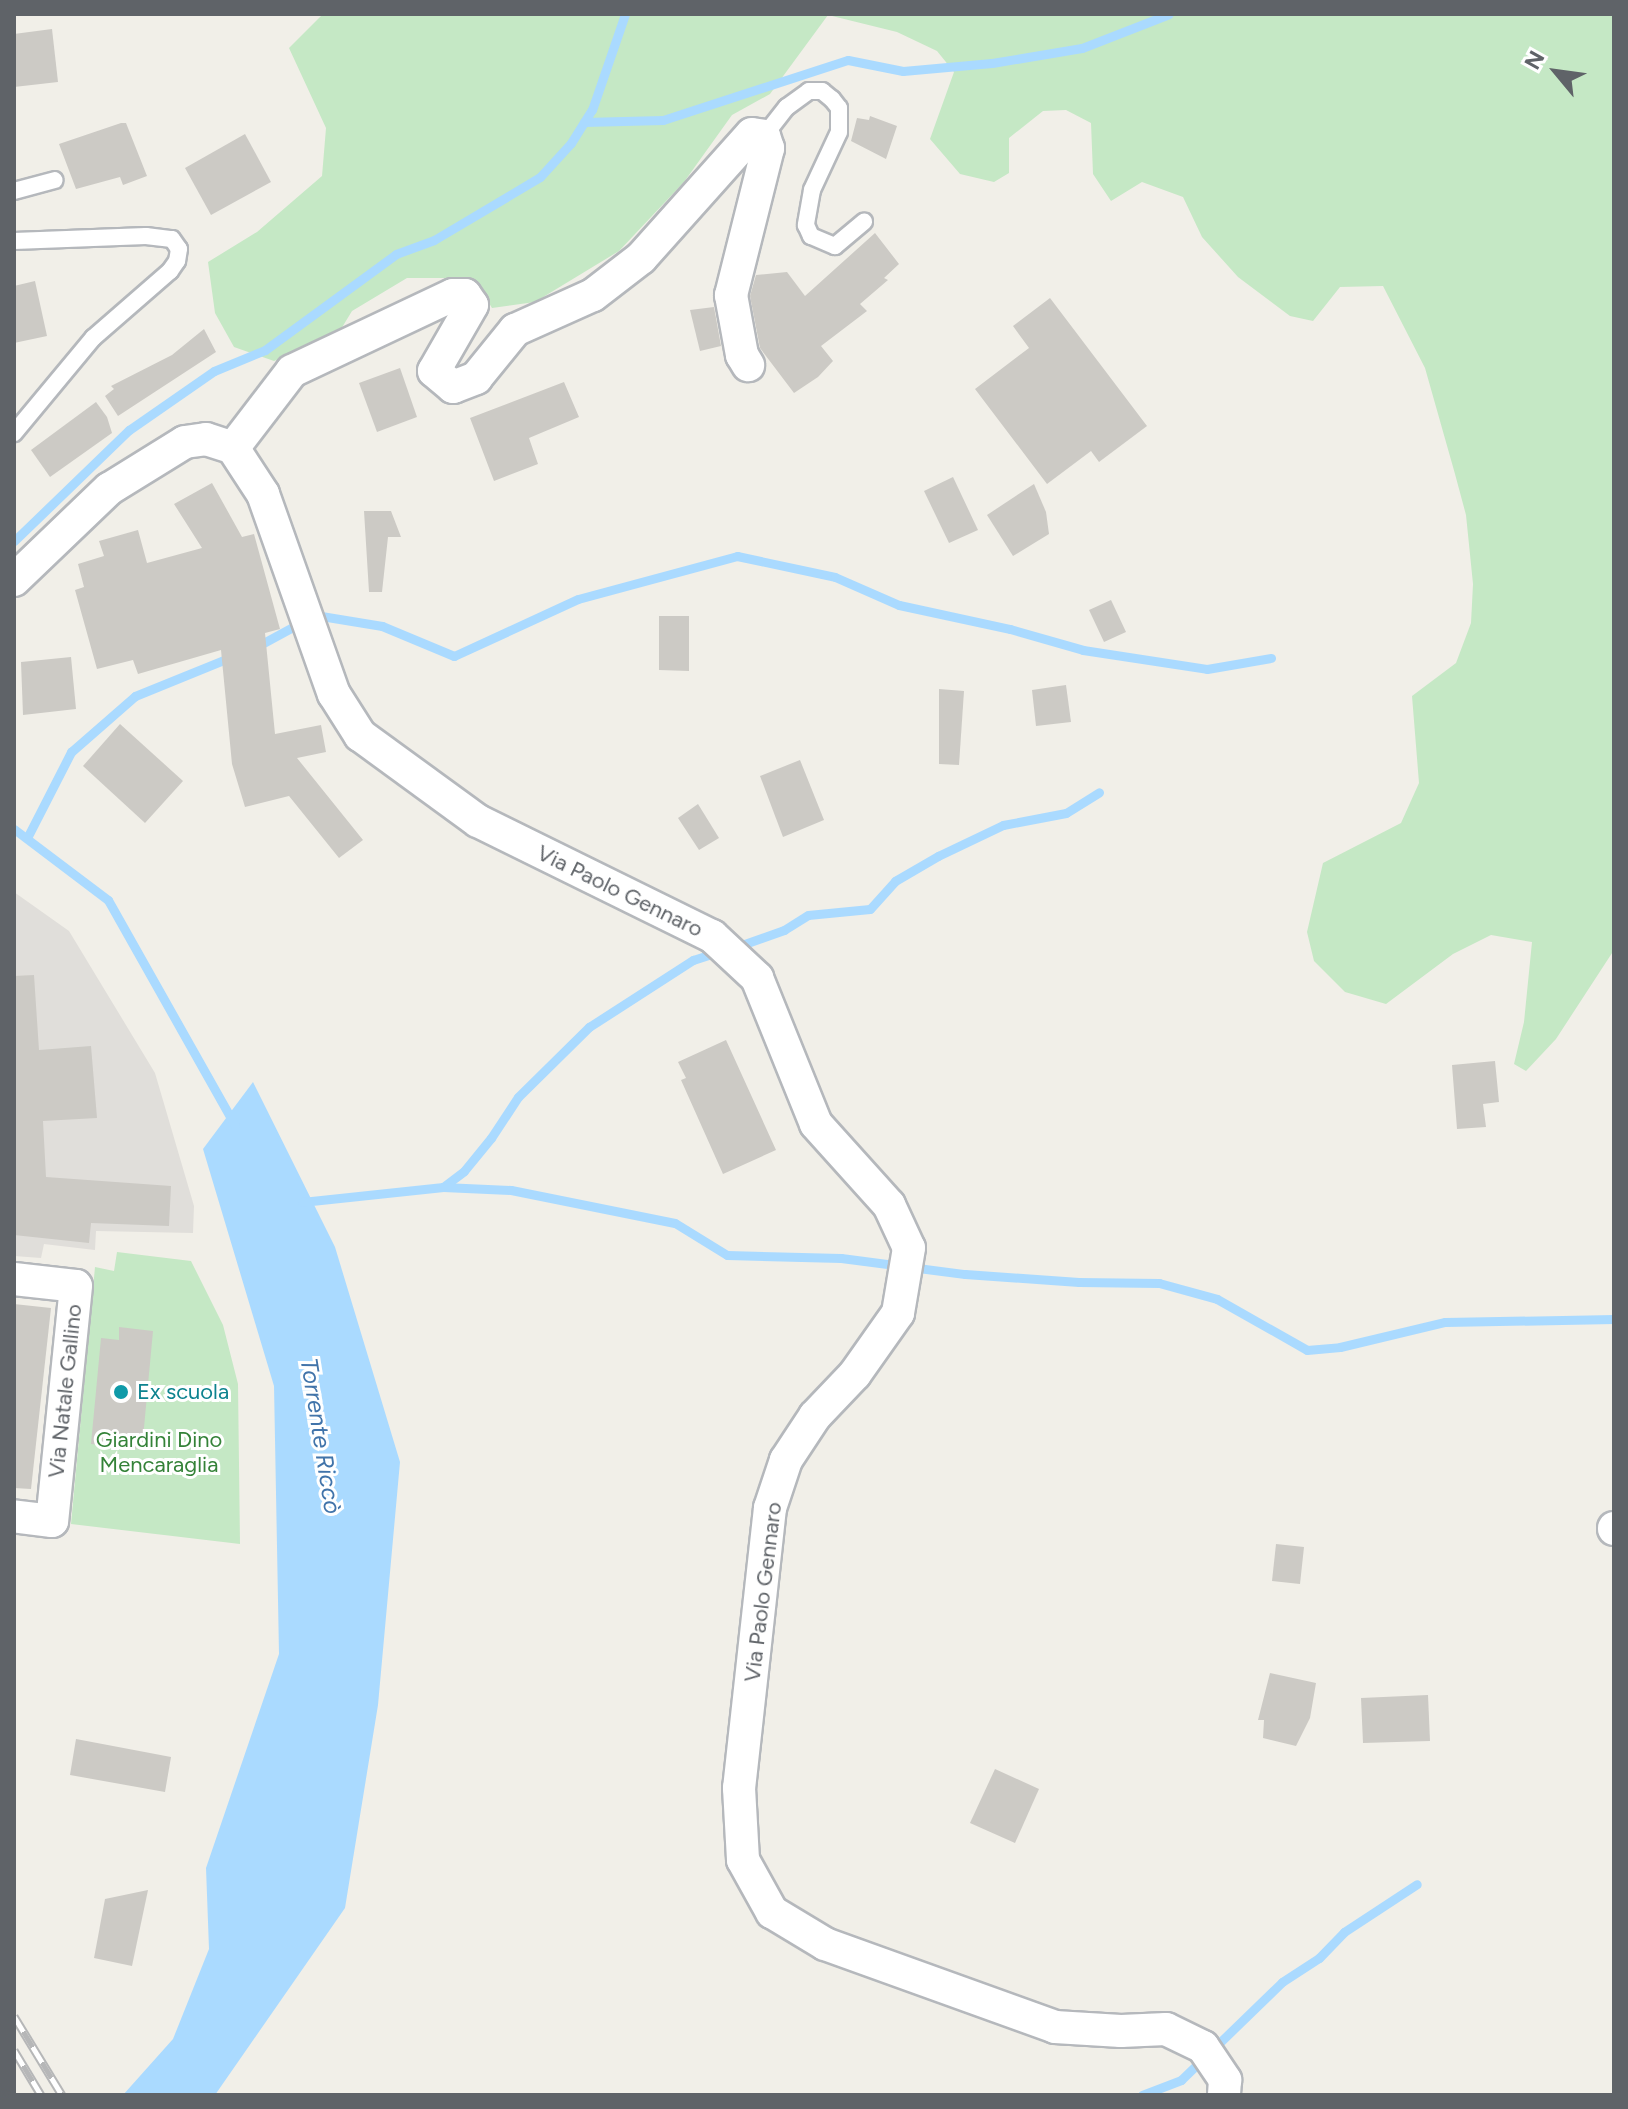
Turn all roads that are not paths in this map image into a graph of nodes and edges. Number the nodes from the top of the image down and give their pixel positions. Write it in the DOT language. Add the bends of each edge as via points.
graph roads {
  1 [pos="764,136"];
  2 [pos="55,180"];
  3 [pos="14,191"];
  4 [pos="864,222"];
  5 [pos="14,241"];
  6 [pos="748,365"];
  7 [pos="14,433"];
  8 [pos="233,448"];
  9 [pos="14,580"];
  10 [pos="14,1279"];
  11 [pos="14,1516"];
  12 [pos="1224,2095"];
  1 -- 4 [label="lane" via="787,107 809,91 822,91 832,99 839,108 839,132 812,190 806,225 811,236 835,246"];
  1 -- 6 [label="street" via="768,148 731,295"];
  1 -- 8 [label="street" via="752,134 743,142 641,258 612,283 561,313 515,330 476,378 453,387 434,371 472,305 465,295 453,295 292,371"];
  2 -- 3 [label="lane"];
  5 -- 7 [label="lane" via="159,237 172,239 179,249 170,271 93,338"];
  8 -- 9 [label="street" via="206,439 185,442 109,489"];
  8 -- 12 [label="street, Via Paolo Gennaro" via="263,494 334,694 360,735 478,821 723,946 757,978 816,1124 889,1205 909,1248 898,1313 786,1460 770,1508 739,1788 743,1860 772,1912 825,1944 1055,2027 1166,2029 1203,2047 1225,2080"];
  10 -- 11 [label="street, Via Natale Gallino" via="76,1286 52,1521"];
}
